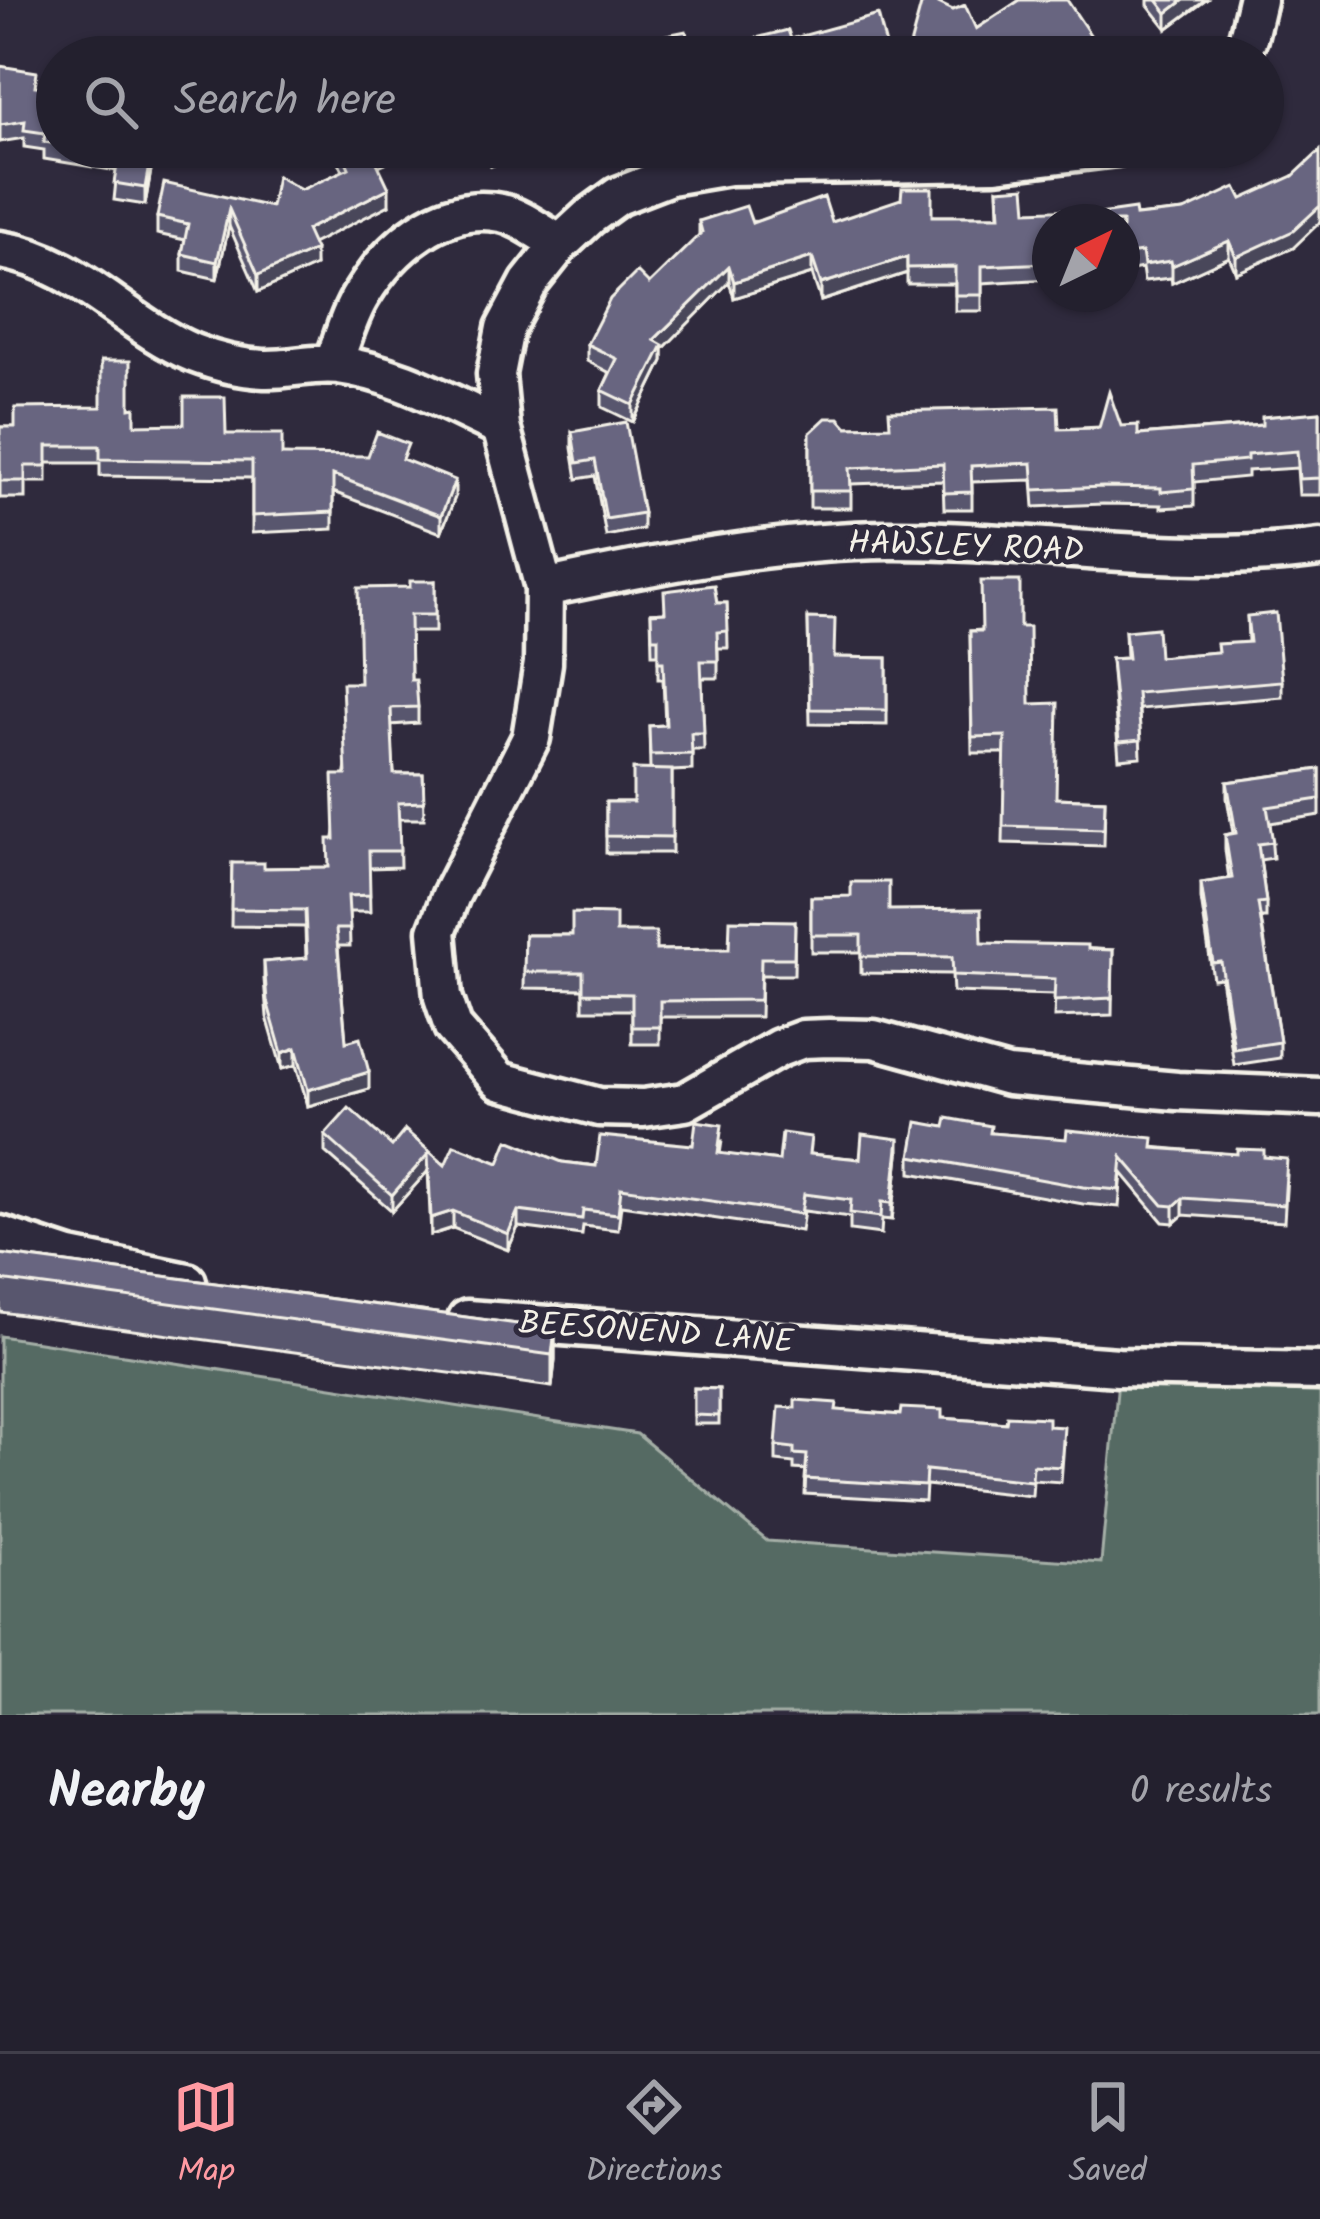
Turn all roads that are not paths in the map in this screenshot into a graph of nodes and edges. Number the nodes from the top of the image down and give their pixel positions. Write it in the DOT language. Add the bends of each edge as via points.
graph roads {
  1 [pos="1257,0"];
  2 [pos="1248,36"];
  3 [pos="718,168"];
  4 [pos="560,244"];
  5 [pos="0,250"];
  6 [pos="333,364"];
  7 [pos="501,427"];
  8 [pos="1320,548"];
  9 [pos="544,588"];
  10 [pos="1320,1097"];
  11 [pos="0,1235"];
  12 [pos="230,1289"];
  13 [pos="433,1316"];
  14 [pos="1320,1370"];
  1 -- 2 [label="street"];
  3 -- 4 [label="street" via="618,196"];
  4 -- 6 [label="street" via="503,212 461,213 426,227 389,257 359,298"];
  4 -- 7 [label="street" via="505,328 496,374"];
  5 -- 6 [label="street" via="53,263 152,331 210,359 266,369"];
  6 -- 7 [label="street" via="421,386"];
  7 -- 9 [label="street"];
  8 -- 9 [label="street, HAWSLEY ROAD" via="1160,554 844,542"];
  9 -- 10 [label="street" via="531,739 437,931 453,1027 500,1081 599,1107 643,1108 686,1102 803,1039 874,1039 1008,1076"];
  11 -- 12 [label="street" via="70,1258"];
  13 -- 14 [label="street, BEESONEND LANE" via="1118,1367"];
}
